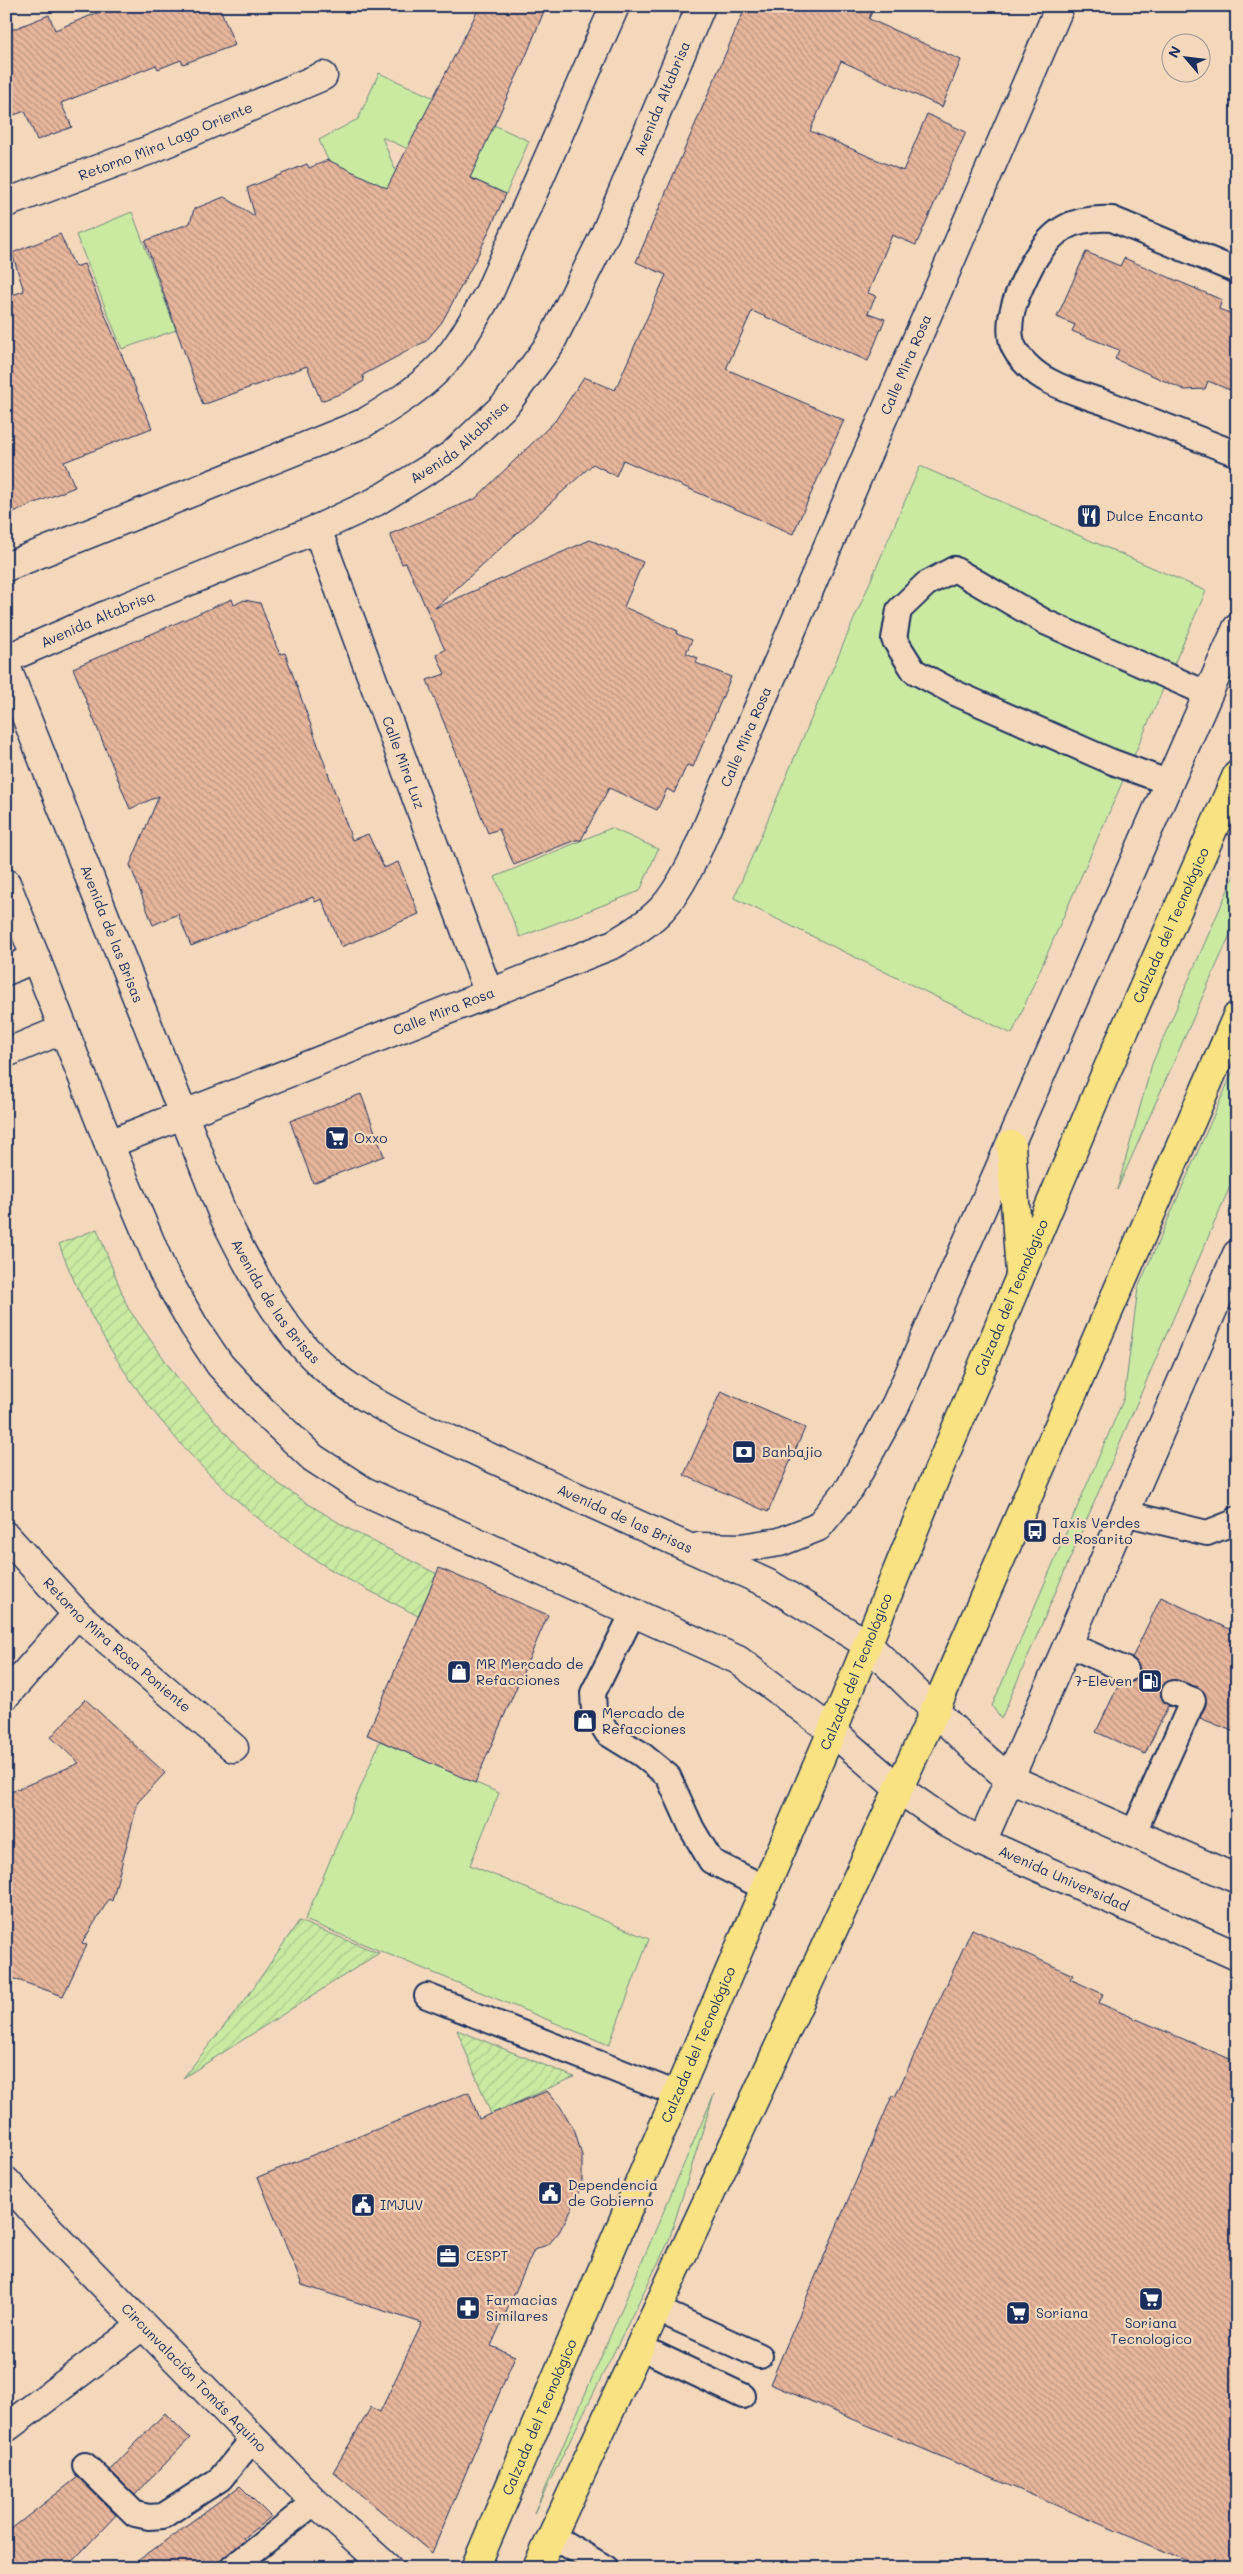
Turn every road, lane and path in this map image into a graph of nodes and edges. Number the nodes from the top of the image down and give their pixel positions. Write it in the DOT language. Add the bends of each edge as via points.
graph roads {
  1 [pos="615,6"];
  2 [pos="701,6"];
  3 [pos="1060,6"];
  4 [pos="323,76"];
  5 [pos="6,203"];
  6 [pos="1237,271"];
  7 [pos="1237,454"];
  8 [pos="317,529"];
  9 [pos="6,567"];
  10 [pos="1237,628"];
  11 [pos="6,659"];
  12 [pos="6,666"];
  13 [pos="1208,694"];
  14 [pos="1237,776"];
  15 [pos="1167,782"];
  16 [pos="6,883"];
  17 [pos="36,958"];
  18 [pos="6,971"];
  19 [pos="489,994"];
  20 [pos="1237,1016"];
  21 [pos="64,1029"];
  22 [pos="6,1052"];
  23 [pos="184,1114"];
  24 [pos="109,1144"];
  25 [pos="1011,1145"];
  26 [pos="1237,1254"];
  27 [pos="1020,1277"];
  28 [pos="1124,1513"];
  29 [pos="1237,1519"];
  30 [pos="6,1536"];
  31 [pos="687,1547"];
  32 [pos="633,1613"];
  33 [pos="77,1614"];
  34 [pos="868,1644"];
  35 [pos="1067,1644"];
  36 [pos="1126,1670"];
  37 [pos="1174,1692"];
  38 [pos="6,1695"];
  39 [pos="935,1710"];
  40 [pos="832,1731"];
  41 [pos="234,1748"];
  42 [pos="1008,1778"];
  43 [pos="899,1789"];
  44 [pos="1133,1834"];
  45 [pos="982,1842"];
  46 [pos="1237,1880"];
  47 [pos="765,1888"];
  48 [pos="1237,1956"];
  49 [pos="427,1996"];
  50 [pos="677,2094"];
  51 [pos="6,2181"];
  52 [pos="656,2309"];
  53 [pos="142,2326"];
  54 [pos="640,2347"];
  55 [pos="760,2356"];
  56 [pos="743,2396"];
  57 [pos="6,2428"];
  58 [pos="253,2439"];
  59 [pos="85,2465"];
  60 [pos="315,2502"];
  61 [pos="552,2536"];
  62 [pos="232,2568"];
  63 [pos="388,2568"];
  64 [pos="475,2568"];
  65 [pos="537,2568"];
  66 [pos="606,2568"];
  1 -- 9 [label="street" via="489,294 463,337 435,372 401,401 364,423"];
  2 -- 8 [label="street, Avenida Altabrisa" via="605,234 550,344 506,404 452,455 375,502"];
  3 -- 19 [label="street, Calle Mira Rosa" via="843,514 677,891 654,918 614,944"];
  4 -- 5 [label="street, Retorno Mira Lago Oriente" via="147,151"];
  6 -- 7 [label="lane" via="1112,219 1090,218 1062,228 1042,246 1015,302 1010,328 1013,345 1022,359 1048,381"];
  8 -- 11 [label="street, Avenida Altabrisa"];
  8 -- 19 [label="street, Calle Mira Luz"];
  10 -- 13 [label="street"];
  12 -- 23 [label="street, Avenida de las Brisas"];
  13 -- 15 [label="street"];
  13 -- 15 [label="lane" via="1045,622 954,569 926,584 899,610 894,639 914,671 955,693 1110,761"];
  14 -- 27 [label="main road, Calzada del Tecnológico"];
  15 -- 25 [label="street"];
  16 -- 17 [label="street"];
  17 -- 18 [label="street"];
  17 -- 21 [label="street"];
  19 -- 23 [label="street, Calle Mira Rosa"];
  20 -- 39 [label="main road"];
  21 -- 22 [label="street"];
  21 -- 24 [label="street"];
  23 -- 24 [label="street, Calle Mira Rosa"];
  23 -- 31 [label="street, Avenida de las Brisas" via="223,1215 246,1263 281,1318 326,1369 362,1395 404,1418"];
  24 -- 32 [label="street" via="163,1272 220,1366 313,1458 364,1491"];
  25 -- 27 [label="main road"];
  25 -- 31 [label="street" via="896,1404 850,1488 818,1528 780,1542 741,1548"];
  26 -- 28 [label="street"];
  27 -- 34 [label="main road, Calzada del Tecnológico"];
  28 -- 29 [label="lane" via="1207,1533"];
  28 -- 35 [label="street"];
  30 -- 33 [label="street, Retorno Mira Rosa Poniente"];
  31 -- 34 [label="street, Avenida de las Brisas" via="769,1584"];
  32 -- 40 [label="street" via="738,1660"];
  32 -- 47 [label="lane" via="593,1693 594,1711 606,1733 641,1754 668,1776 711,1862"];
  33 -- 38 [label="street"];
  33 -- 41 [label="street, Retorno Mira Rosa Poniente"];
  34 -- 39 [label="street, Avenida de las Brisas"];
  34 -- 40 [label="main road, Calzada del Tecnológico"];
  35 -- 36 [label="lane"];
  35 -- 42 [label="street"];
  37 -- 44 [label="lane" via="1193,1700"];
  39 -- 42 [label="street"];
  39 -- 43 [label="main road"];
  40 -- 43 [label="street, Avenida Universidad"];
  40 -- 47 [label="main road, Calzada del Tecnológico"];
  42 -- 44 [label="street"];
  42 -- 45 [label="street"];
  43 -- 45 [label="street, Avenida Universidad" via="949,1824"];
  43 -- 52 [label="main road"];
  44 -- 46 [label="street"];
  45 -- 48 [label="street, Avenida Universidad"];
  47 -- 50 [label="main road, Calzada del Tecnológico"];
  49 -- 50 [label="lane"];
  50 -- 64 [label="main road, Calzada del Tecnológico"];
  51 -- 53 [label="street, Circunvalación Tomás Aquino"];
  52 -- 54 [label="main road"];
  52 -- 55 [label="lane"];
  53 -- 57 [label="street"];
  53 -- 58 [label="street, Circunvalación Tomás Aquino"];
  54 -- 56 [label="lane"];
  54 -- 61 [label="main road"];
  58 -- 59 [label="lane" via="220,2479 162,2516 135,2514"];
  58 -- 60 [label="street, Circunvalación Tomás Aquino"];
  60 -- 62 [label="lane"];
  60 -- 63 [label="street, Circunvalación Tomás Aquino"];
  61 -- 65 [label="main road"];
  61 -- 66 [label="lane"];
}
